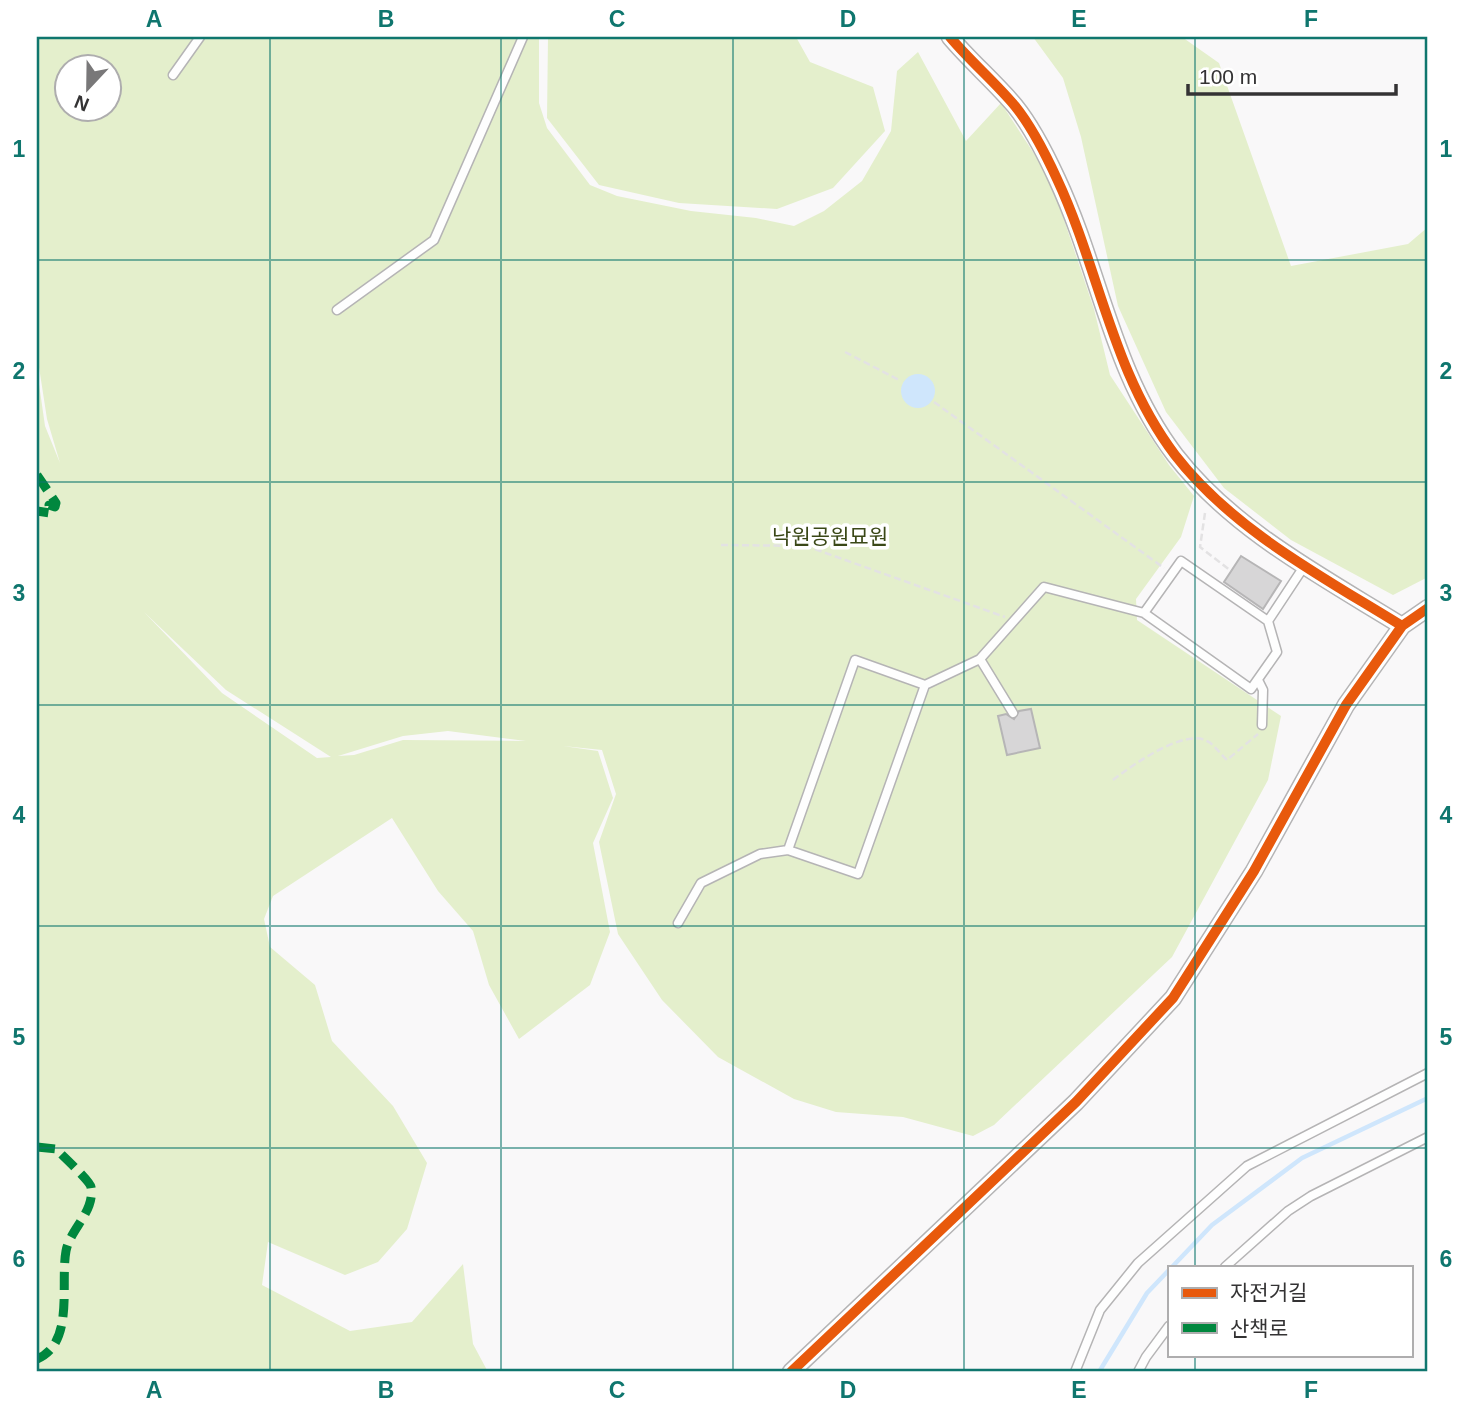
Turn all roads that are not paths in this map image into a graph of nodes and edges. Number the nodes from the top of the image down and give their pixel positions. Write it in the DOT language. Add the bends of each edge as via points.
graph roads {
  1 [pos="200,37"];
  2 [pos="523,37"];
  3 [pos="950,37"];
  4 [pos="173,75"];
  5 [pos="337,310"];
  6 [pos="1305,565"];
  7 [pos="1428,608"];
  8 [pos="1144,613"];
  9 [pos="1268,621"];
  10 [pos="1402,626"];
  11 [pos="980,659"];
  12 [pos="1258,680"];
  13 [pos="925,685"];
  14 [pos="1013,713"];
  15 [pos="1262,725"];
  16 [pos="788,850"];
  17 [pos="678,923"];
  18 [pos="1428,1073"];
  19 [pos="1428,1137"];
  20 [pos="1226,1266"];
  21 [pos="1168,1327"];
  22 [pos="799,1368"];
  23 [pos="1075,1372"];
  24 [pos="1138,1372"];
  1 -- 4 [label="lane"];
  2 -- 5 [label="lane" via="434,240"];
  3 -- 6 [label="street" via="1016,107 1047,160 1068,206 1123,366 1175,455 1237,516"];
  6 -- 9 [label="lane"];
  6 -- 10 [label="street"];
  7 -- 10 [label="street"];
  8 -- 9 [label="lane" via="1181,561"];
  8 -- 11 [label="lane" via="1044,587"];
  8 -- 12 [label="lane" via="1251,689"];
  9 -- 12 [label="lane" via="1277,652"];
  10 -- 22 [label="street" via="1346,705 1254,871 1173,998 1058,1119"];
  11 -- 13 [label="lane"];
  11 -- 14 [label="lane"];
  12 -- 15 [label="lane" via="1263,690"];
  13 -- 16 [label="lane" via="858,874"];
  13 -- 16 [label="lane" via="855,660"];
  16 -- 17 [label="lane" via="761,854 701,883"];
  18 -- 23 [label="lane" via="1247,1166 1138,1263 1100,1310"];
  19 -- 20 [label="lane" via="1311,1196"];
  21 -- 24 [label="lane"];
}
